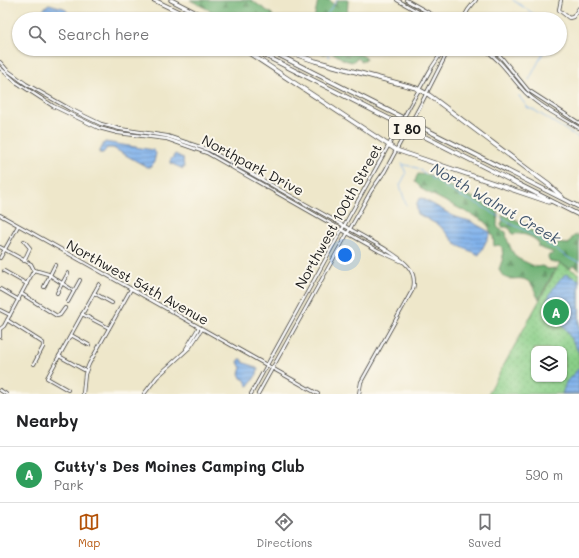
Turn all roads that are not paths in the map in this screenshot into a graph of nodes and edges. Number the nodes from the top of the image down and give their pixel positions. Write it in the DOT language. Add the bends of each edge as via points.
graph roads {
  1 [pos="154,0"];
  2 [pos="171,0"];
  3 [pos="397,0"];
  4 [pos="406,0"];
  5 [pos="561,0"];
  6 [pos="475,1"];
  7 [pos="579,8"];
  8 [pos="179,12"];
  9 [pos="194,12"];
  10 [pos="418,12"];
  11 [pos="427,12"];
  12 [pos="468,12"];
  13 [pos="562,12"];
  14 [pos="567,16"];
  15 [pos="253,56"];
  16 [pos="266,56"];
  17 [pos="281,56"];
  18 [pos="300,56"];
  19 [pos="439,56"];
  20 [pos="445,56"];
  21 [pos="493,56"];
  22 [pos="500,56"];
  23 [pos="0,62"];
  24 [pos="0,68"];
  25 [pos="419,90"];
  26 [pos="426,93"];
  27 [pos="579,123"];
  28 [pos="101,124"];
  29 [pos="100,128"];
  30 [pos="579,128"];
  31 [pos="388,146"];
  32 [pos="396,150"];
  33 [pos="230,161"];
  34 [pos="227,165"];
  35 [pos="290,196"];
  36 [pos="288,199"];
  37 [pos="564,199"];
  38 [pos="562,207"];
  39 [pos="579,207"];
  40 [pos="0,215"];
  41 [pos="579,216"];
  42 [pos="18,226"];
  43 [pos="345,226"];
  44 [pos="342,229"];
  45 [pos="350,229"];
  46 [pos="348,232"];
  47 [pos="24,241"];
  48 [pos="0,247"];
  49 [pos="4,250"];
  50 [pos="0,258"];
  51 [pos="24,261"];
  52 [pos="405,263"];
  53 [pos="55,265"];
  54 [pos="34,270"];
  55 [pos="4,271"];
  56 [pos="68,273"];
  57 [pos="50,275"];
  58 [pos="80,280"];
  59 [pos="27,284"];
  60 [pos="62,284"];
  61 [pos="99,284"];
  62 [pos="44,287"];
  63 [pos="0,289"];
  64 [pos="131,289"];
  65 [pos="74,291"];
  66 [pos="56,293"];
  67 [pos="94,293"];
  68 [pos="22,294"];
  69 [pos="19,300"];
  70 [pos="68,302"];
  71 [pos="112,303"];
  72 [pos="65,308"];
  73 [pos="0,310"];
  74 [pos="82,314"];
  75 [pos="10,315"];
  76 [pos="7,320"];
  77 [pos="109,328"];
  78 [pos="200,328"];
  79 [pos="0,330"];
  80 [pos="71,335"];
  81 [pos="0,337"];
  82 [pos="89,345"];
  83 [pos="59,356"];
  84 [pos="34,364"];
  85 [pos="267,365"];
  86 [pos="272,368"];
  87 [pos="86,371"];
  88 [pos="0,390"];
  89 [pos="68,390"];
  90 [pos="6,394"];
  91 [pos="83,394"];
  92 [pos="144,394"];
  93 [pos="251,394"];
  94 [pos="258,394"];
  95 [pos="318,394"];
  96 [pos="359,394"];
  1 -- 8 [label="highway"];
  2 -- 9 [label="highway"];
  3 -- 10 [label="street"];
  4 -- 11 [label="street"];
  5 -- 13 [label="street" via="559,10"];
  6 -- 12 [label="street"];
  7 -- 14 [label="street" via="573,17"];
  15 -- 31 [label="highway"];
  16 -- 38 [label="highway, I 80"];
  17 -- 37 [label="highway, I 80"];
  18 -- 25 [label="highway"];
  19 -- 25 [label="street, Northwest 100th Street"];
  20 -- 26 [label="street, Northwest 100th Street"];
  21 -- 30 [label="street" via="531,97"];
  22 -- 27 [label="street" via="528,90"];
  23 -- 28 [label="street, Northpark Drive" via="26,84 70,110"];
  24 -- 29 [label="street, Northpark Drive" via="16,82 53,106"];
  25 -- 26 [label="highway"];
  25 -- 31 [label="street, Northwest 100th Street, bridge"];
  26 -- 32 [label="street, Northwest 100th Street, bridge"];
  26 -- 37 [label="highway" via="550,185"];
  28 -- 29 [label="street"];
  28 -- 33 [label="street, Northpark Drive" via="175,137"];
  29 -- 34 [label="street, Northpark Drive" via="167,140 207,153"];
  31 -- 32 [label="highway"];
  31 -- 43 [label="street, Northwest 100th Street"];
  32 -- 38 [label="highway"];
  32 -- 45 [label="street, Northwest 100th Street"];
  33 -- 34 [label="street"];
  33 -- 35 [label="street, Northpark Drive"];
  34 -- 36 [label="street, Northpark Drive"];
  35 -- 36 [label="street"];
  35 -- 43 [label="street, Northpark Drive"];
  36 -- 44 [label="street, Northpark Drive"];
  37 -- 39 [label="highway, I 80"];
  38 -- 41 [label="highway, I 80"];
  40 -- 42 [label="street, Northwest 54th Avenue"];
  42 -- 49 [label="street"];
  42 -- 64 [label="street, Northwest 54th Avenue"];
  43 -- 44 [label="street, Northwest 100th Street"];
  43 -- 45 [label="street, Northpark Drive"];
  44 -- 46 [label="street, Northpark Drive"];
  44 -- 85 [label="street, Northwest 100th Street"];
  45 -- 46 [label="street, Northwest 100th Street"];
  45 -- 52 [label="street, Northpark Drive"];
  46 -- 52 [label="street, Northpark Drive"];
  46 -- 86 [label="street, Northwest 100th Street"];
  47 -- 51 [label="street" via="30,248"];
  48 -- 49 [label="street"];
  49 -- 50 [label="street"];
  49 -- 51 [label="street"];
  51 -- 54 [label="street" via="31,264"];
  52 -- 96 [label="street, Northpark Drive" via="414,276 413,289 361,382"];
  53 -- 57 [label="street"];
  54 -- 57 [label="street"];
  54 -- 59 [label="street"];
  55 -- 59 [label="street"];
  56 -- 60 [label="street"];
  57 -- 60 [label="street"];
  57 -- 62 [label="street"];
  58 -- 65 [label="street"];
  59 -- 68 [label="street"];
  60 -- 65 [label="street"];
  60 -- 66 [label="street"];
  61 -- 67 [label="street"];
  63 -- 69 [label="street"];
  64 -- 77 [label="street"];
  64 -- 78 [label="street, Northwest 54th Avenue"];
  65 -- 70 [label="street"];
  67 -- 71 [label="street"];
  67 -- 74 [label="street"];
  68 -- 69 [label="street"];
  68 -- 72 [label="street" via="57,316"];
  69 -- 75 [label="street"];
  73 -- 75 [label="street"];
  74 -- 77 [label="street"];
  74 -- 80 [label="street"];
  75 -- 76 [label="street"];
  76 -- 79 [label="street"];
  76 -- 84 [label="street" via="43,343 44,347"];
  77 -- 87 [label="street"];
  78 -- 85 [label="street, Northwest 54th Avenue"];
  78 -- 92 [label="street" via="193,344 157,377"];
  79 -- 81 [label="street"];
  80 -- 82 [label="street"];
  80 -- 83 [label="street"];
  83 -- 87 [label="street"];
  83 -- 89 [label="street" via="47,378"];
  85 -- 86 [label="street, Northwest 54th Avenue"];
  85 -- 93 [label="street, Northwest 100th Street"];
  86 -- 94 [label="street, Northwest 100th Street"];
  86 -- 95 [label="street, Northwest 54th Avenue"];
  87 -- 91 [label="street"];
  88 -- 90 [label="street"];
}
